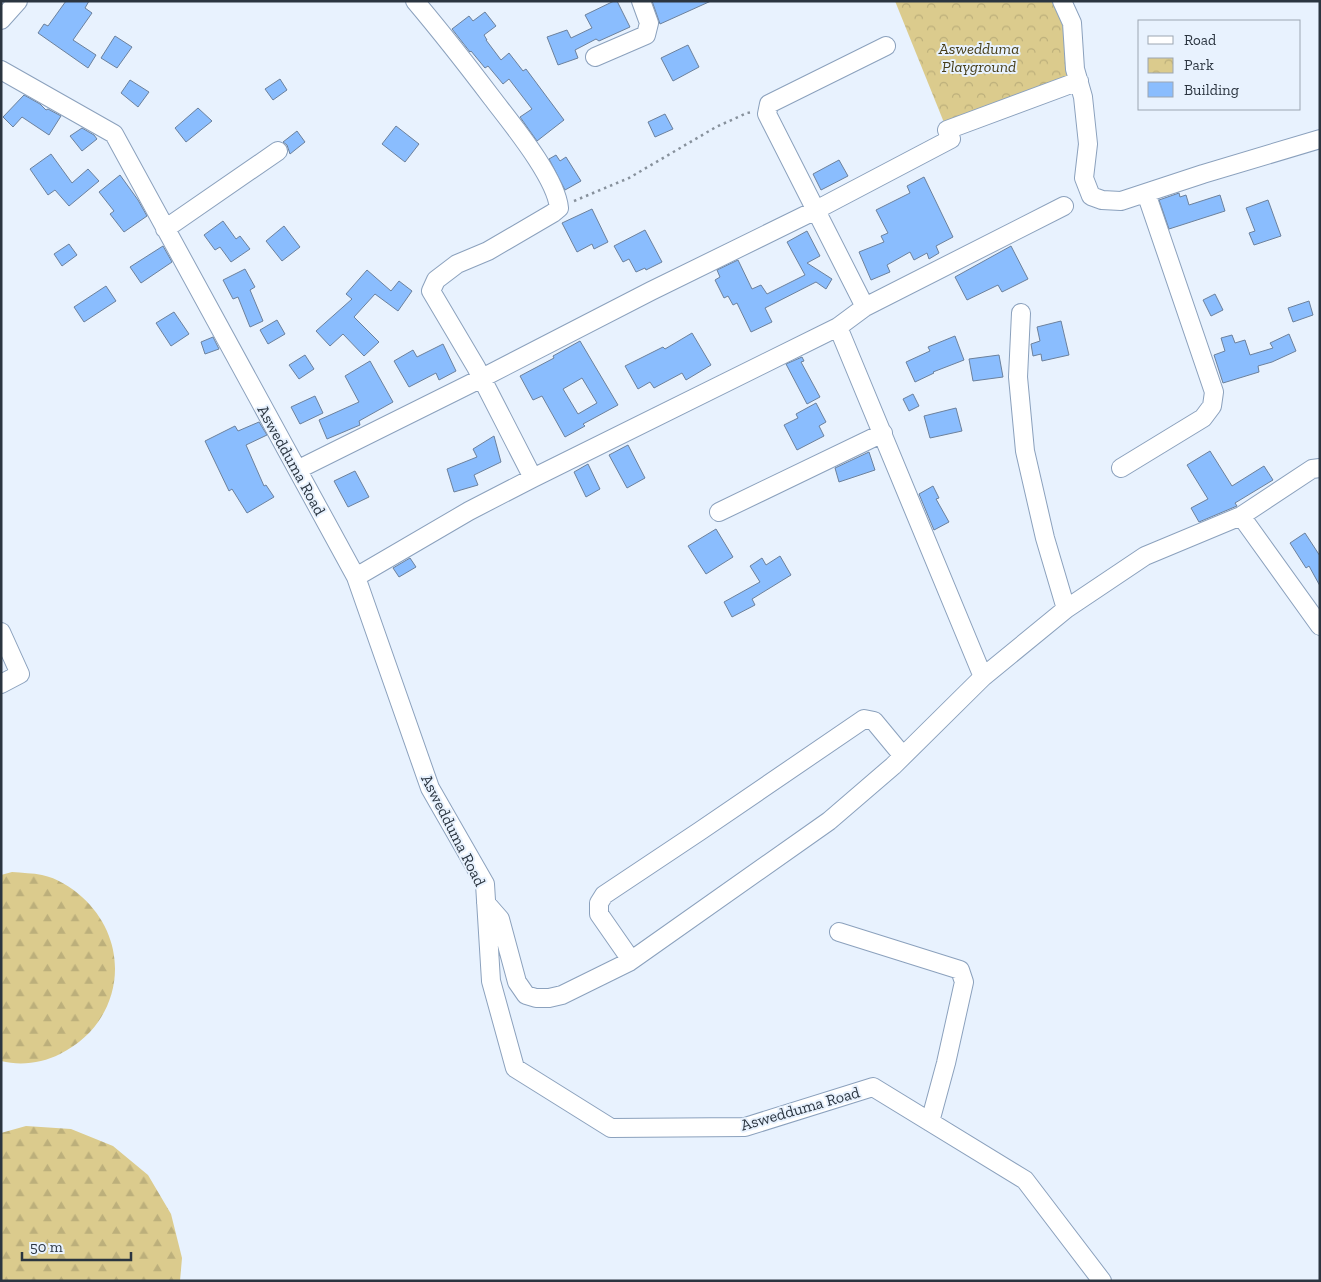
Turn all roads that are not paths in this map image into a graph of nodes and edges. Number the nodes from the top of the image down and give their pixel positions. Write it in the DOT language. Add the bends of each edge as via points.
graph roads {
  1 [pos="18,1"];
  2 [pos="415,1"];
  3 [pos="641,1"];
  4 [pos="1062,1"];
  5 [pos="1,20"];
  6 [pos="886,46"];
  7 [pos="594,57"];
  8 [pos="1,70"];
  9 [pos="1079,81"];
  10 [pos="1320,139"];
  11 [pos="278,151"];
  12 [pos="1146,193"];
  13 [pos="1064,206"];
  14 [pos="816,210"];
  15 [pos="165,229"];
  16 [pos="865,307"];
  17 [pos="1021,313"];
  18 [pos="838,327"];
  19 [pos="482,378"];
  20 [pos="883,433"];
  21 [pos="302,468"];
  22 [pos="1121,468"];
  23 [pos="1320,468"];
  24 [pos="533,478"];
  25 [pos="719,512"];
  26 [pos="1241,516"];
  27 [pos="356,577"];
  28 [pos="1066,609"];
  29 [pos="1320,626"];
  30 [pos="1,632"];
  31 [pos="982,677"];
  32 [pos="1,684"];
  33 [pos="903,756"];
  34 [pos="486,903"];
  35 [pos="839,932"];
  36 [pos="631,960"];
  37 [pos="930,1122"];
  38 [pos="1102,1281"];
  1 -- 5 [label="street"];
  2 -- 19 [label="street" via="522,137 557,195 559,208 553,214 488,251 457,264 436,280 432,291"];
  3 -- 7 [label="street" via="649,23 646,35"];
  4 -- 9 [label="street" via="1072,23 1075,69"];
  6 -- 14 [label="street" via="769,104 767,114"];
  8 -- 15 [label="street, Aswedduma Road" via="114,134"];
  9 -- 12 [label="street" via="1088,144 1084,178 1091,196 1121,201"];
  9 -- 14 [label="street" via="948,130 952,139"];
  10 -- 12 [label="street"];
  11 -- 15 [label="street"];
  12 -- 22 [label="street" via="1214,392 1212,406 1203,418"];
  13 -- 16 [label="street"];
  14 -- 16 [label="street"];
  14 -- 19 [label="street"];
  15 -- 27 [label="street, Aswedduma Road"];
  16 -- 18 [label="street"];
  17 -- 28 [label="street" via="1018,377 1024,451"];
  18 -- 20 [label="street"];
  18 -- 24 [label="street"];
  19 -- 21 [label="street"];
  19 -- 24 [label="street"];
  20 -- 25 [label="street"];
  20 -- 31 [label="street"];
  23 -- 26 [label="street" via="1312,469"];
  24 -- 27 [label="street"];
  26 -- 28 [label="street" via="1145,556"];
  26 -- 29 [label="street"];
  27 -- 34 [label="street, Aswedduma Road" via="430,788 485,884"];
  28 -- 31 [label="street"];
  30 -- 32 [label="street" via="20,674"];
  31 -- 33 [label="street"];
  33 -- 36 [label="street" via="829,821"];
  33 -- 36 [label="street" via="874,722 864,719 604,895 599,903 599,914"];
  34 -- 36 [label="street" via="500,919 517,982 526,995 536,998 562,995"];
  34 -- 37 [label="street, Aswedduma Road" via="491,981 515,1068 611,1128 745,1128 873,1087"];
  35 -- 37 [label="street" via="960,970 964,982"];
  37 -- 38 [label="street, Aswedduma Road" via="1025,1180"];
}
